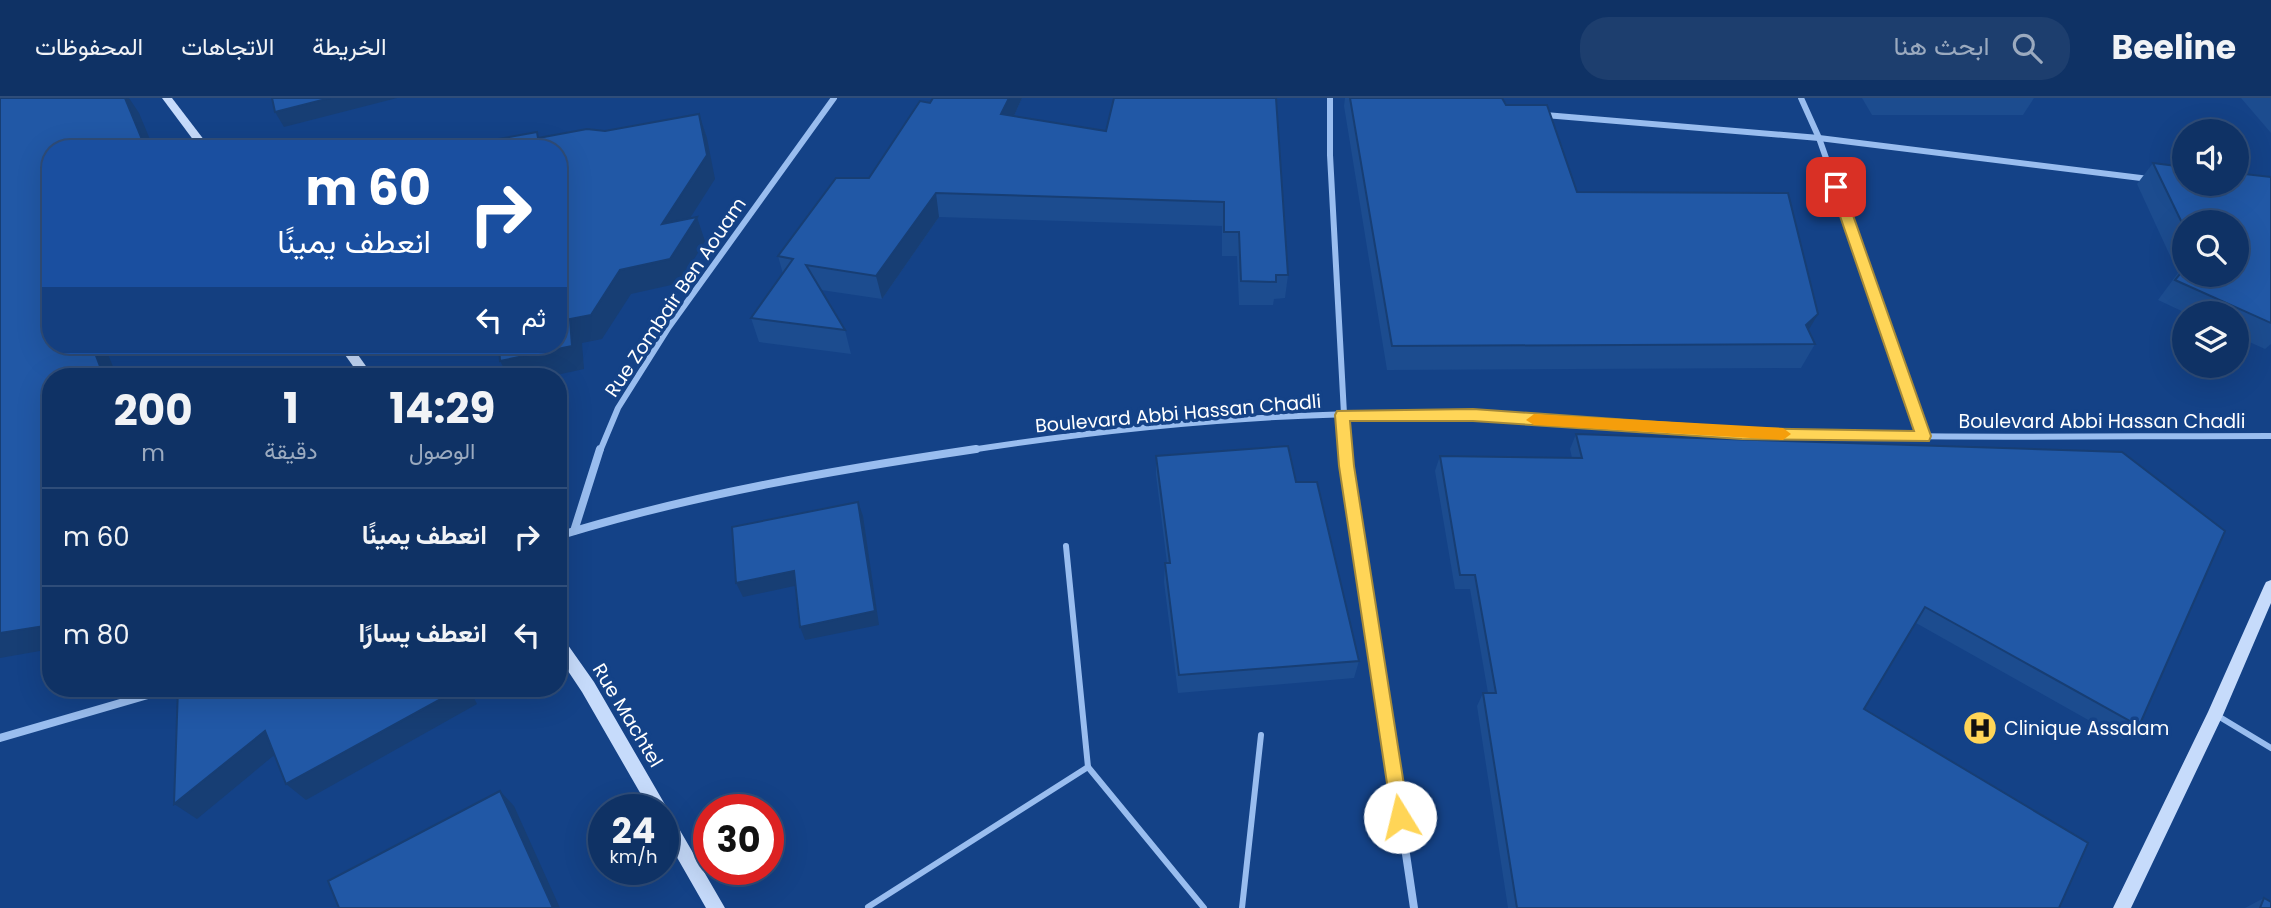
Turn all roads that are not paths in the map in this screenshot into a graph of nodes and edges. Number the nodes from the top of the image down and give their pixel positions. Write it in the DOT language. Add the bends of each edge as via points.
graph roads {
  1 [pos="167,98"];
  2 [pos="834,98"];
  3 [pos="1330,98"];
  4 [pos="1801,98"];
  5 [pos="1532,114"];
  6 [pos="1819,138"];
  7 [pos="199,140"];
  8 [pos="2157,180"];
  9 [pos="351,354"];
  10 [pos="362,368"];
  11 [pos="1342,415"];
  12 [pos="1923,436"];
  13 [pos="2271,436"];
  14 [pos="574,531"];
  15 [pos="567,533"];
  16 [pos="1066,546"];
  17 [pos="2271,586"];
  18 [pos="567,656"];
  19 [pos="141,697"];
  20 [pos="2215,715"];
  21 [pos="1261,735"];
  22 [pos="0,738"];
  23 [pos="2271,748"];
  24 [pos="1088,767"];
  25 [pos="650,794"];
  26 [pos="679,844"];
  27 [pos="868,907"];
  28 [pos="716,908"];
  29 [pos="1204,908"];
  30 [pos="1242,908"];
  31 [pos="1414,908"];
  32 [pos="2122,908"];
  1 -- 7 [label="main road"];
  2 -- 14 [label="street, Rue Zombair Ben Aouam" via="669,327 618,408 596,459"];
  3 -- 11 [label="street"];
  4 -- 6 [label="street"];
  5 -- 6 [label="street"];
  6 -- 8 [label="street"];
  6 -- 12 [label="street"];
  9 -- 10 [label="main road"];
  11 -- 12 [label="street, Boulevard Abbi Hassan Chadli" via="1473,415 1742,433"];
  11 -- 14 [label="street, Boulevard Abbi Hassan Chadli" via="1100,432 937,454 794,480"];
  11 -- 31 [label="street"];
  12 -- 13 [label="street, Boulevard Abbi Hassan Chadli"];
  14 -- 15 [label="street, Boulevard Abbi Hassan Chadli"];
  16 -- 24 [label="lane"];
  17 -- 20 [label="main road"];
  18 -- 25 [label="main road, Rue Machtel"];
  19 -- 22 [label="street"];
  20 -- 23 [label="lane"];
  20 -- 32 [label="main road"];
  21 -- 30 [label="lane"];
  24 -- 27 [label="lane"];
  24 -- 29 [label="lane"];
  26 -- 28 [label="main road"];
}
